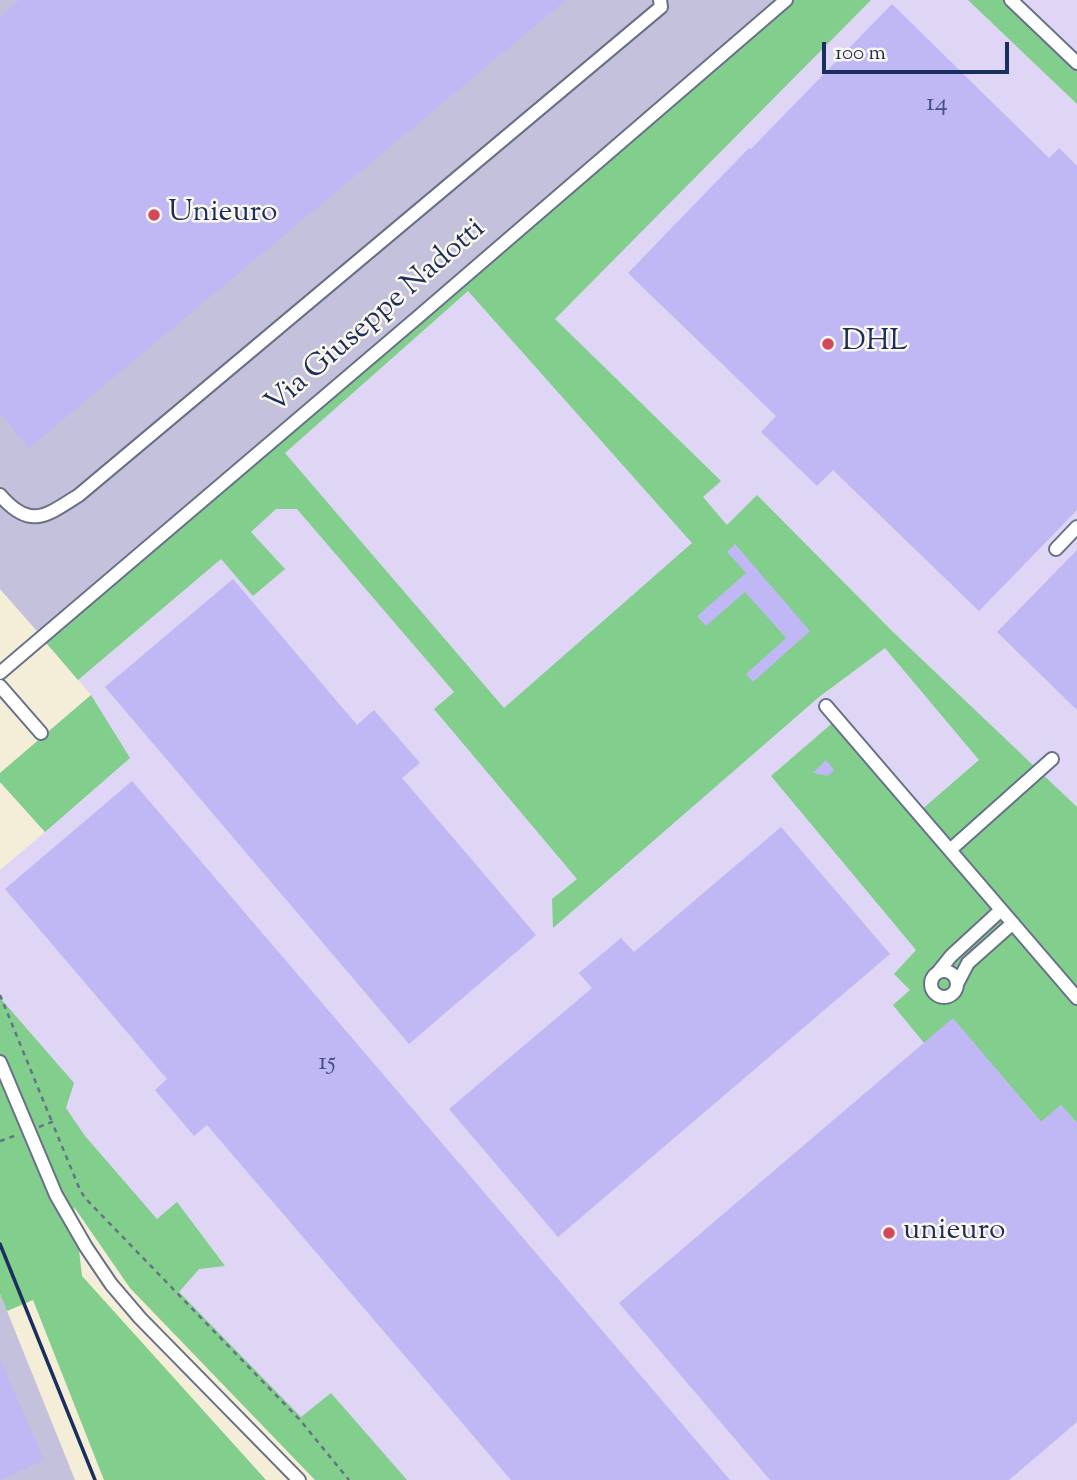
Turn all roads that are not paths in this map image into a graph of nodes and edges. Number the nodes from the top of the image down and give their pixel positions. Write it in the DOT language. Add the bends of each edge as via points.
graph roads {
  1 [pos="660,0"];
  2 [pos="786,0"];
  3 [pos="1011,0"];
  4 [pos="1077,63"];
  5 [pos="0,495"];
  6 [pos="1077,527"];
  7 [pos="1056,549"];
  8 [pos="0,673"];
  9 [pos="0,686"];
  10 [pos="827,706"];
  11 [pos="41,733"];
  12 [pos="1052,759"];
  13 [pos="950,850"];
  14 [pos="1001,910"];
  15 [pos="1013,923"];
  16 [pos="939,971"];
  17 [pos="957,984"];
  18 [pos="1077,998"];
  19 [pos="0,1062"];
  20 [pos="299,1480"];
  1 -- 5 [label="street" via="661,7 79,495 49,514 29,517 10,507"];
  2 -- 8 [label="street, Via Giuseppe Nadotti"];
  3 -- 4 [label="street"];
  6 -- 7 [label="street"];
  9 -- 11 [label="street"];
  10 -- 13 [label="street"];
  12 -- 13 [label="street"];
  13 -- 14 [label="street"];
  14 -- 15 [label="street"];
  14 -- 16 [label="street"];
  15 -- 17 [label="street" via="968,963"];
  15 -- 18 [label="street"];
  16 -- 17 [label="street" via="951,973"];
  16 -- 17 [label="street" via="931,981 937,995 950,996"];
  19 -- 20 [label="street" via="61,1204 111,1284"];
}
